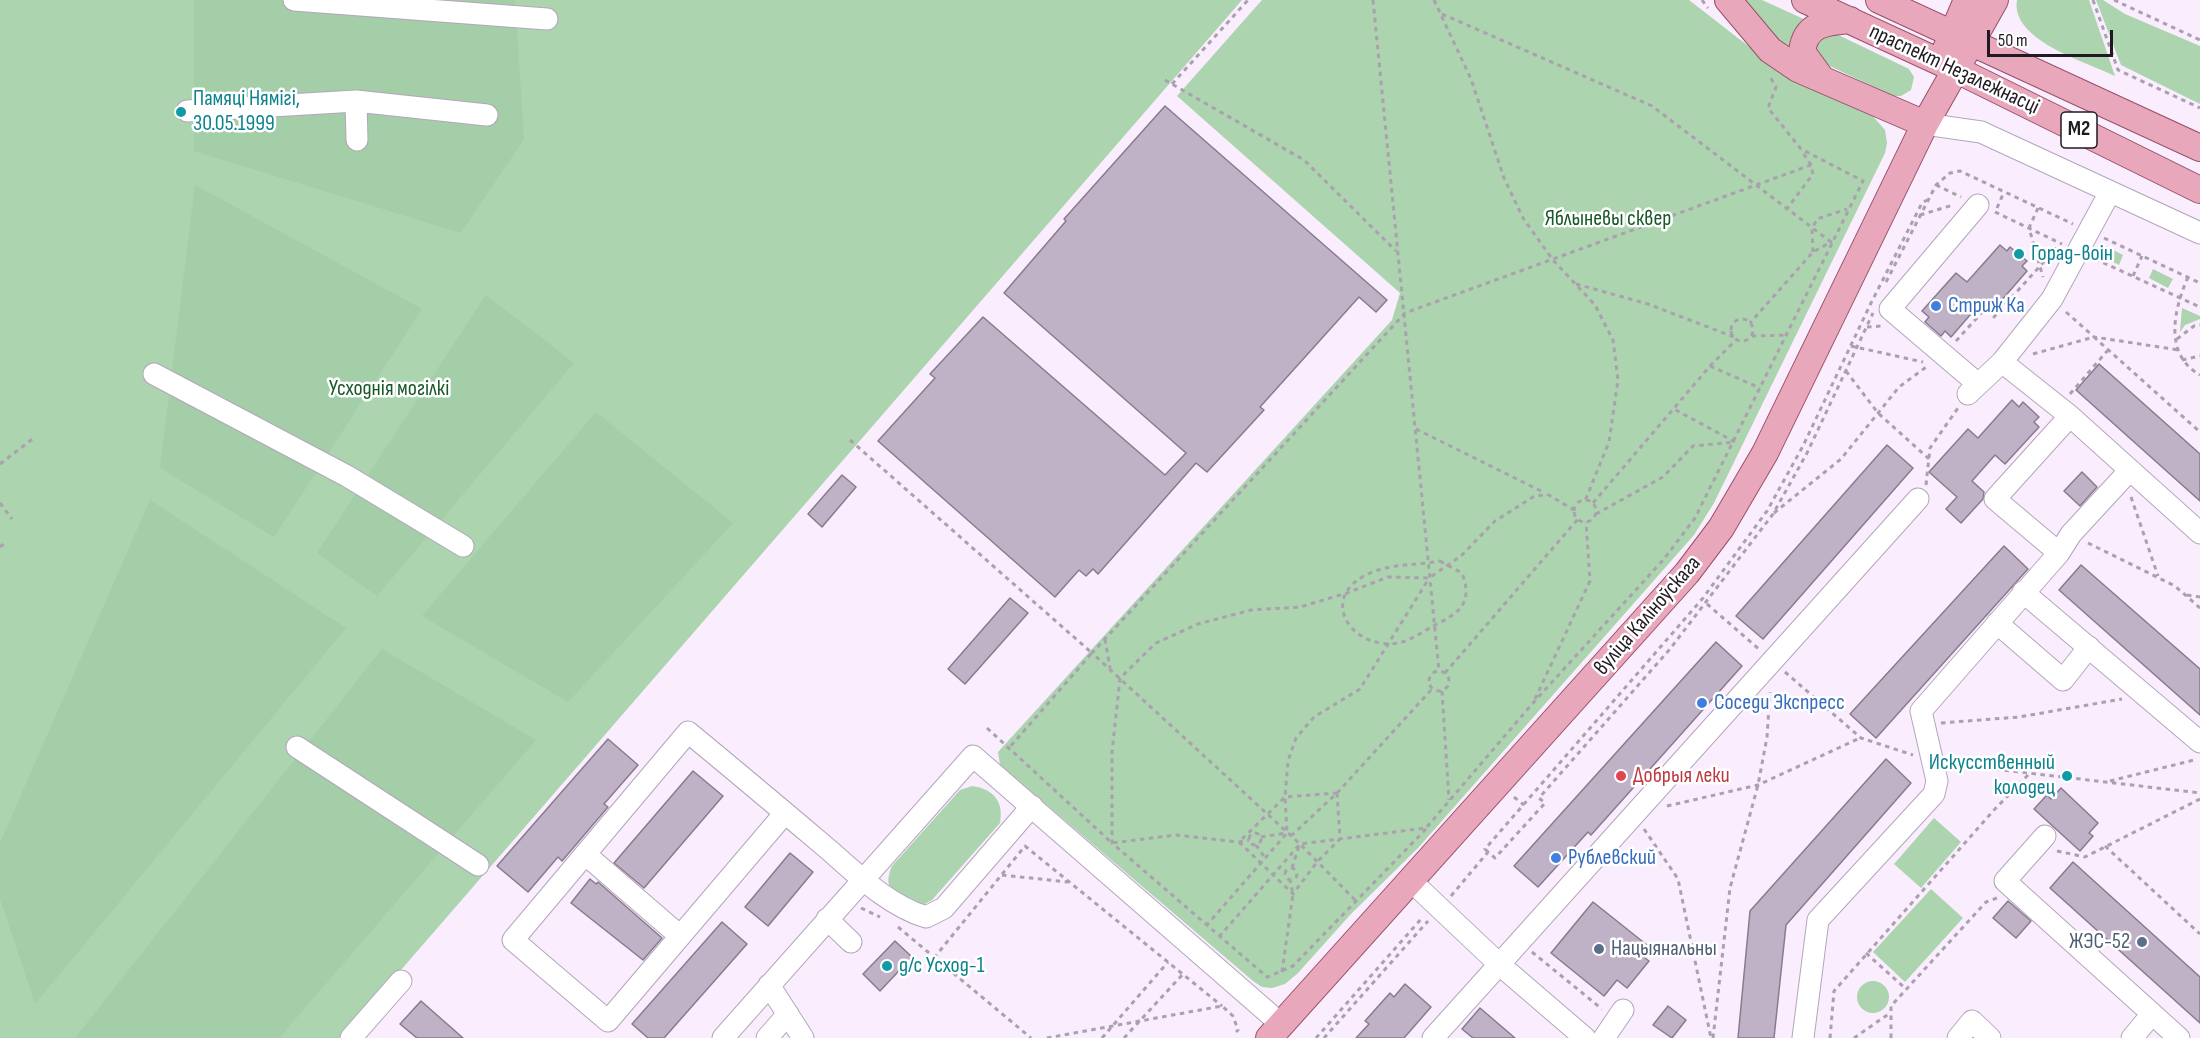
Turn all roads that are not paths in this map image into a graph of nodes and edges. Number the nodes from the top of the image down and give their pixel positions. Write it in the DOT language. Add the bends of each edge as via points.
graph roads {
  1 [pos="294,0"];
  2 [pos="1728,0"];
  3 [pos="1805,0"];
  4 [pos="1879,0"];
  5 [pos="1967,0"];
  6 [pos="1995,0"];
  7 [pos="547,19"];
  8 [pos="1850,20"];
  9 [pos="1962,37"];
  10 [pos="1949,67"];
  11 [pos="1823,81"];
  12 [pos="356,101"];
  13 [pos="186,111"];
  14 [pos="487,115"];
  15 [pos="1925,124"];
  16 [pos="357,140"];
  17 [pos="2200,148"];
  18 [pos="2200,190"];
  19 [pos="2110,192"];
  20 [pos="2085,193"];
  21 [pos="1981,206"];
  22 [pos="2093,223"];
  23 [pos="2200,233"];
  24 [pos="2002,362"];
  25 [pos="154,374"];
  26 [pos="2065,411"];
  27 [pos="2127,473"];
  28 [pos="1918,499"];
  29 [pos="2200,533"];
  30 [pos="462,546"];
  31 [pos="2059,553"];
  32 [pos="2023,592"];
  33 [pos="1997,623"];
  34 [pos="2089,647"];
  35 [pos="2200,742"];
  36 [pos="297,747"];
  37 [pos="1032,806"];
  38 [pos="786,813"];
  39 [pos="2045,836"];
  40 [pos="585,854"];
  41 [pos="478,865"];
  42 [pos="863,879"];
  43 [pos="1410,880"];
  44 [pos="826,919"];
  45 [pos="680,936"];
  46 [pos="851,942"];
  47 [pos="1500,965"];
  48 [pos="400,981"];
  49 [pos="769,986"];
  50 [pos="1623,1010"];
  51 [pos="788,1014"];
  52 [pos="2152,1014"];
  53 [pos="1275,1031"];
  54 [pos="1605,1036"];
  55 [pos="351,1038"];
  56 [pos="723,1038"];
  57 [pos="766,1038"];
  58 [pos="803,1038"];
  59 [pos="1433,1038"];
  60 [pos="1585,1038"];
  61 [pos="1803,1038"];
  62 [pos="1958,1038"];
  63 [pos="1990,1038"];
  64 [pos="2132,1038"];
  65 [pos="2179,1038"];
  1 -- 7 [label="street"];
  2 -- 11 [label="main road" via="1770,50"];
  3 -- 8 [label="main road, праспект Незалежнасці / М2"];
  4 -- 9 [label="main road, праспект Незалежнасці / М2"];
  5 -- 9 [label="main road"];
  6 -- 9 [label="main road"];
  8 -- 10 [label="main road, праспект Незалежнасці / М2"];
  8 -- 11 [label="main road" via="1817,25 1807,34 1802,52"];
  9 -- 10 [label="main road, вуліца Каліноўскага"];
  9 -- 17 [label="main road, праспект Незалежнасці / М2"];
  10 -- 15 [label="main road, вуліца Каліноўскага"];
  10 -- 18 [label="main road, праспект Незалежнасці / М2"];
  11 -- 15 [label="main road"];
  12 -- 13 [label="street"];
  12 -- 14 [label="street"];
  12 -- 16 [label="street"];
  15 -- 19 [label="street" via="1981,132"];
  15 -- 20 [label="street"];
  15 -- 43 [label="main road, вуліца Каліноўскага" via="1765,453 1721,528 1687,573"];
  19 -- 20 [label="street"];
  19 -- 22 [label="street"];
  19 -- 23 [label="street"];
  20 -- 22 [label="street"];
  21 -- 24 [label="street" via="1890,309 1944,355 1973,389"];
  22 -- 24 [label="street" via="2052,299"];
  24 -- 26 [label="street"];
  25 -- 30 [label="street" via="347,476"];
  26 -- 27 [label="street"];
  26 -- 31 [label="street" via="1995,499"];
  27 -- 29 [label="street"];
  27 -- 31 [label="street" via="2071,534"];
  28 -- 47 [label="street" via="1634,814 1536,908 1519,942"];
  31 -- 32 [label="street"];
  32 -- 33 [label="street"];
  32 -- 34 [label="street"];
  33 -- 34 [label="street" via="2063,680"];
  33 -- 61 [label="street" via="1921,711 1936,781 1934,794 1818,920"];
  34 -- 35 [label="street"];
  36 -- 41 [label="street"];
  37 -- 42 [label="street" via="945,908 926,917 908,912"];
  37 -- 42 [label="street" via="973,756"];
  37 -- 53 [label="street"];
  38 -- 40 [label="street" via="688,732"];
  38 -- 42 [label="street"];
  38 -- 45 [label="street"];
  39 -- 52 [label="street" via="2005,881"];
  40 -- 45 [label="street"];
  40 -- 45 [label="street" via="513,940 608,1021"];
  42 -- 44 [label="street"];
  43 -- 47 [label="street"];
  43 -- 53 [label="main road, вуліца Каліноўскага"];
  44 -- 46 [label="street"];
  44 -- 49 [label="street"];
  47 -- 59 [label="street"];
  47 -- 60 [label="street"];
  48 -- 55 [label="street"];
  49 -- 51 [label="street"];
  49 -- 56 [label="street"];
  50 -- 54 [label="street"];
  51 -- 57 [label="street"];
  51 -- 58 [label="street"];
  52 -- 64 [label="street"];
  52 -- 65 [label="street"];
  62 -- 63 [label="street" via="1972,1021"];
}
